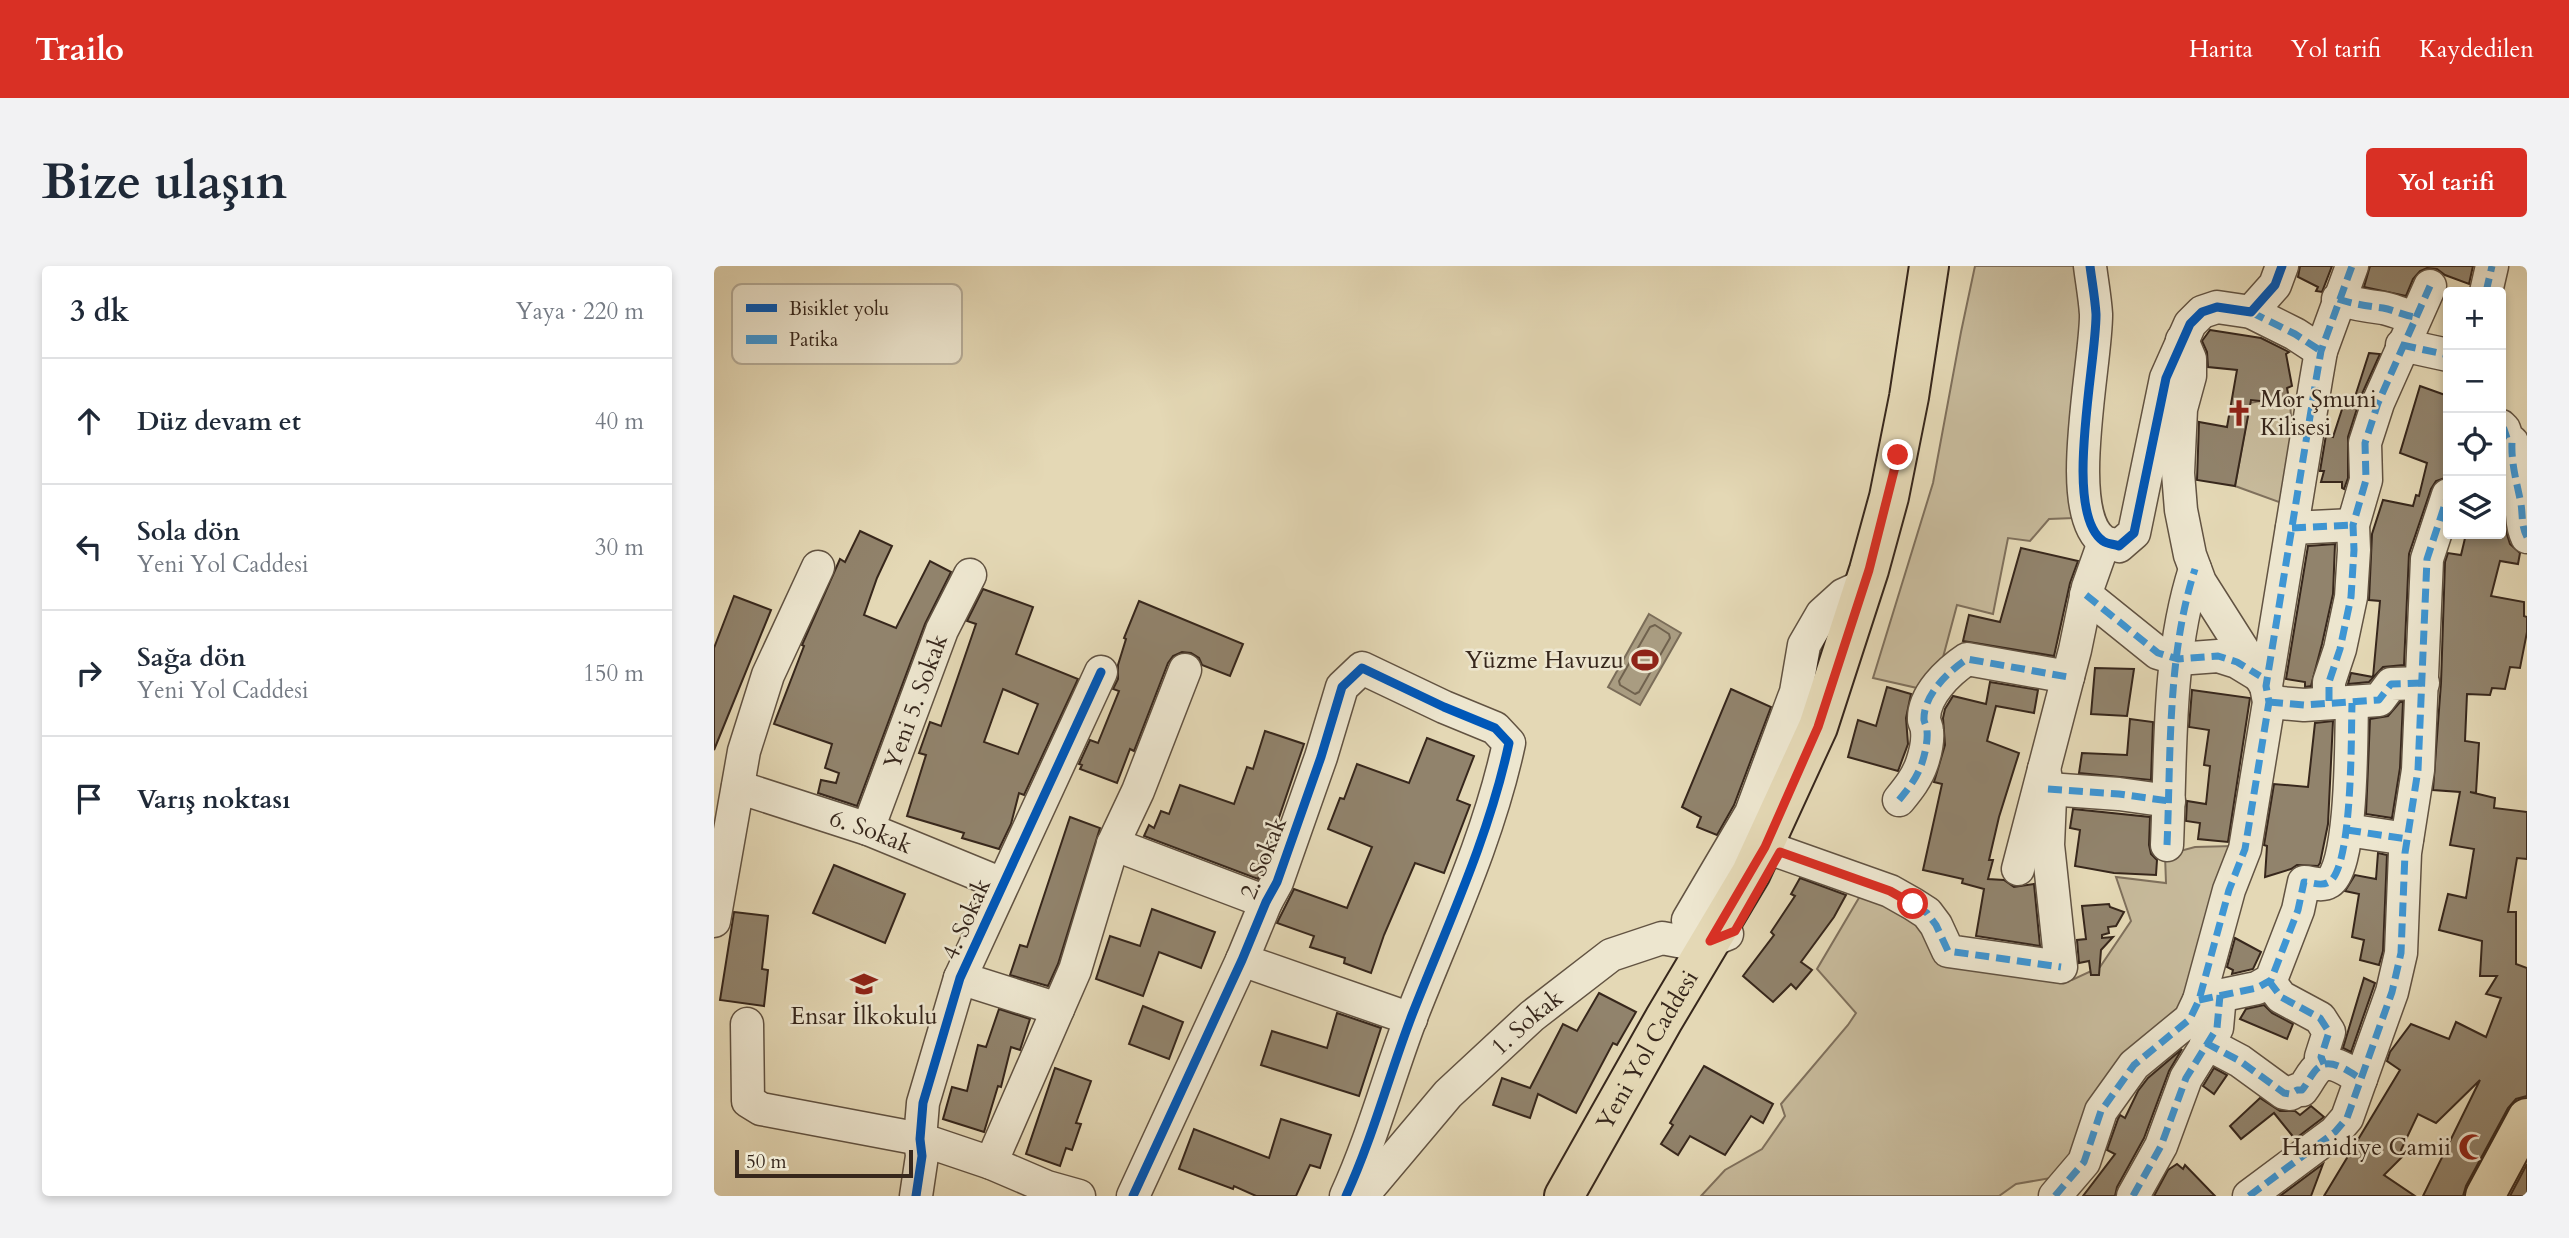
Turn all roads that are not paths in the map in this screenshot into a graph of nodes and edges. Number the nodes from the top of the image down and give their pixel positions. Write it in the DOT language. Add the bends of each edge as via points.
graph roads {
  1 [pos="1928,266"];
  2 [pos="1945,266"];
  3 [pos="2090,266"];
  4 [pos="2282,266"];
  5 [pos="2352,266"];
  6 [pos="2492,266"];
  7 [pos="2430,286"];
  8 [pos="2487,287"];
  9 [pos="2338,299"];
  10 [pos="2251,312"];
  11 [pos="2415,317"];
  12 [pos="2182,340"];
  13 [pos="2402,345"];
  14 [pos="2321,351"];
  15 [pos="2443,354"];
  16 [pos="2506,436"];
  17 [pos="2443,510"];
  18 [pos="2353,525"];
  19 [pos="2292,528"];
  20 [pos="2527,537"];
  21 [pos="2104,542"];
  22 [pos="818,568"];
  23 [pos="2195,569"];
  24 [pos="970,575"];
  25 [pos="2086,595"];
  26 [pos="2178,659"];
  27 [pos="1185,670"];
  28 [pos="1101,672"];
  29 [pos="2068,677"];
  30 [pos="2423,683"];
  31 [pos="2265,688"];
  32 [pos="2340,702"];
  33 [pos="2046,779"];
  34 [pos="738,787"];
  35 [pos="1899,800"];
  36 [pos="2169,801"];
  37 [pos="868,829"];
  38 [pos="2347,830"];
  39 [pos="2407,839"];
  40 [pos="1113,844"];
  41 [pos="2167,845"];
  42 [pos="1780,852"];
  43 [pos="2018,869"];
  44 [pos="1002,884"];
  45 [pos="1266,902"];
  46 [pos="714,921"];
  47 [pos="1713,939"];
  48 [pos="1242,960"];
  49 [pos="960,978"];
  50 [pos="2269,981"];
  51 [pos="2209,998"];
  52 [pos="1058,1009"];
  53 [pos="1411,1019"];
  54 [pos="747,1024"];
  55 [pos="2206,1043"];
  56 [pos="2323,1064"];
  57 [pos="2361,1079"];
  58 [pos="2527,1118"];
  59 [pos="920,1139"];
  60 [pos="991,1163"];
  61 [pos="916,1196"];
  62 [pos="1079,1196"];
  63 [pos="1133,1196"];
  64 [pos="1346,1196"];
  65 [pos="1362,1196"];
  66 [pos="1564,1196"];
  67 [pos="1583,1196"];
  68 [pos="2055,1196"];
  69 [pos="2133,1196"];
  70 [pos="2249,1196"];
  71 [pos="2485,1196"];
  1 -- 47 [label="main road, Yeni Yol Caddesi" via="1898,455 1864,585 1818,727 1751,873"];
  2 -- 42 [label="main road, Yeni Yol Caddesi" via="1922,404 1872,603 1824,749"];
  3 -- 21 [label="street" via="2096,315 2082,466 2094,531"];
  4 -- 10 [label="street" via="2275,285"];
  5 -- 9 [label="street"];
  6 -- 8 [label="street"];
  7 -- 11 [label="street"];
  9 -- 11 [label="street"];
  9 -- 14 [label="street"];
  10 -- 12 [label="street" via="2217,307 2202,312"];
  10 -- 14 [label="street"];
  11 -- 13 [label="street"];
  12 -- 21 [label="street" via="2166,378 2134,533 2119,545"];
  12 -- 23 [label="street" via="2190,359 2190,376 2181,409 2178,473"];
  13 -- 15 [label="street"];
  13 -- 18 [label="street" via="2365,443 2366,480"];
  14 -- 19 [label="street"];
  16 -- 20 [label="street" via="2512,442 2521,525"];
  17 -- 30 [label="street" via="2427,559"];
  18 -- 19 [label="street"];
  18 -- 32 [label="street" via="2351,597 2329,682"];
  19 -- 31 [label="street"];
  21 -- 25 [label="street"];
  22 -- 34 [label="street" via="768,675 744,751"];
  23 -- 26 [label="street"];
  23 -- 31 [label="street" via="2209,612"];
  24 -- 37 [label="street, Yeni 5. Sokak" via="942,630"];
  25 -- 26 [label="street" via="2158,653"];
  25 -- 29 [label="street"];
  26 -- 31 [label="street" via="2218,656 2237,662"];
  26 -- 36 [label="street"];
  27 -- 40 [label="street" via="1139,791"];
  28 -- 44 [label="street, 4. Sokak"];
  29 -- 33 [label="street"];
  29 -- 35 [label="street" via="1967,659 1958,665 1930,698 1924,719 1923,761"];
  30 -- 32 [label="street" via="2391,684 2379,700"];
  30 -- 39 [label="street" via="2418,770"];
  31 -- 32 [label="street" via="2304,705"];
  31 -- 51 [label="street" via="2245,849 2225,901"];
  32 -- 38 [label="street"];
  33 -- 36 [label="street"];
  33 -- 42 [label="street" via="2061,967 1948,951 1936,925 1913,904 1890,891"];
  33 -- 43 [label="street"];
  34 -- 37 [label="street, 6. Sokak"];
  34 -- 46 [label="street"];
  36 -- 41 [label="street"];
  37 -- 44 [label="street, 6. Sokak"];
  38 -- 39 [label="street"];
  38 -- 50 [label="street" via="2333,879 2320,885 2304,882 2298,910"];
  39 -- 57 [label="street" via="2401,953"];
  40 -- 45 [label="street"];
  40 -- 52 [label="street" via="1075,970"];
  42 -- 47 [label="main road, Yeni Yol Caddesi"];
  44 -- 49 [label="street, 4. Sokak"];
  45 -- 48 [label="street, 2. Sokak"];
  45 -- 53 [label="street, 2. Sokak" via="1277,882 1342,687 1362,668 1495,728 1509,743 1502,778"];
  47 -- 65 [label="street, 1. Sokak" via="1662,937 1611,955 1532,1016 1448,1094"];
  47 -- 66 [label="main road, Yeni Yol Caddesi"];
  47 -- 67 [label="main road, Yeni Yol Caddesi"];
  48 -- 53 [label="street"];
  48 -- 63 [label="street, 2. Sokak"];
  49 -- 52 [label="street"];
  49 -- 59 [label="street, 4. Sokak" via="923,1103"];
  50 -- 51 [label="street"];
  50 -- 56 [label="street" via="2281,997 2325,1022 2329,1032"];
  51 -- 55 [label="street" via="2217,1027"];
  51 -- 68 [label="street" via="2134,1065 2101,1111 2084,1162"];
  52 -- 60 [label="street"];
  53 -- 64 [label="street" via="1366,1152"];
  54 -- 59 [label="street" via="748,1101 761,1109"];
  55 -- 56 [label="street" via="2284,1093 2302,1090"];
  55 -- 69 [label="street" via="2186,1078 2161,1146"];
  56 -- 57 [label="street" via="2336,1065"];
  57 -- 70 [label="street" via="2347,1118 2335,1132"];
  58 -- 71 [label="main road"];
  59 -- 60 [label="street"];
  59 -- 61 [label="street, 4. Sokak"];
  60 -- 62 [label="street"];
}
